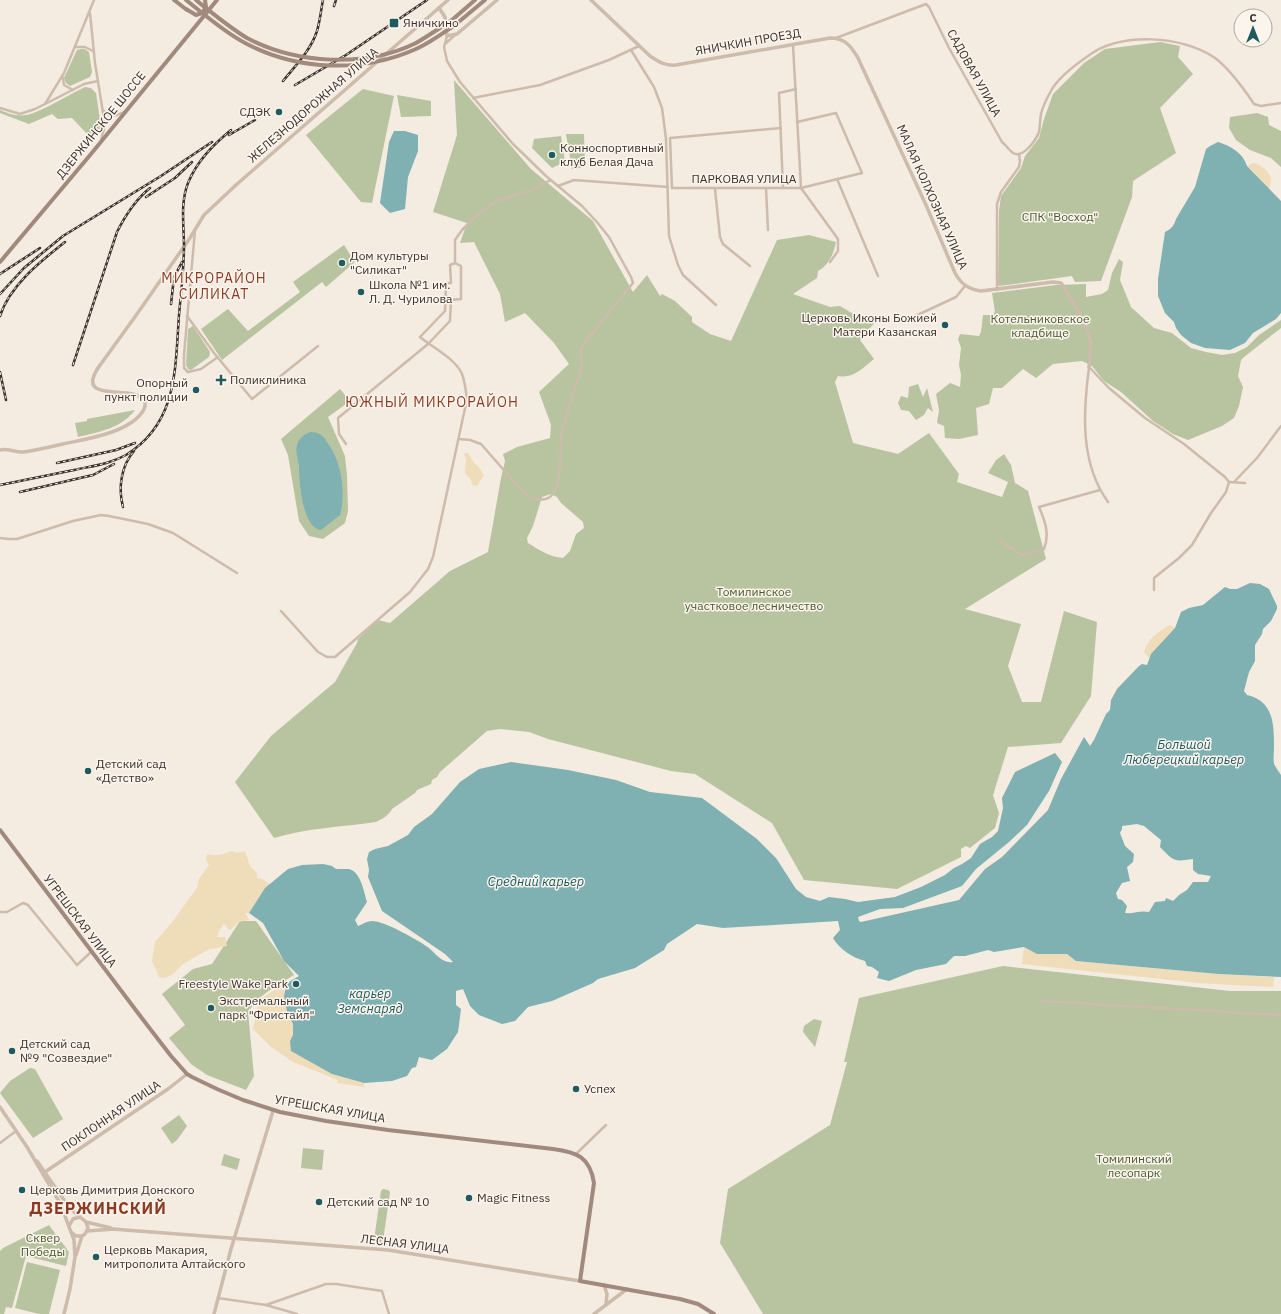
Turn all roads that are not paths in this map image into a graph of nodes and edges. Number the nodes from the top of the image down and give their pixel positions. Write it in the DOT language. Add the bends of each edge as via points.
graph roads {
  1 [pos="94,0"];
  2 [pos="174,0"];
  3 [pos="186,0"];
  4 [pos="196,0"];
  5 [pos="206,0"];
  6 [pos="217,0"];
  7 [pos="448,0"];
  8 [pos="475,0"];
  9 [pos="485,0"];
  10 [pos="497,0"];
  11 [pos="591,0"];
  12 [pos="213,4"];
  13 [pos="926,4"];
  14 [pos="438,8"];
  15 [pos="186,9"];
  16 [pos="90,12"];
  17 [pos="200,20"];
  18 [pos="455,35"];
  19 [pos="447,36"];
  20 [pos="836,38"];
  21 [pos="445,44"];
  22 [pos="793,45"];
  23 [pos="639,46"];
  24 [pos="75,48"];
  25 [pos="631,50"];
  26 [pos="93,52"];
  27 [pos="63,75"];
  28 [pos="98,81"];
  29 [pos="796,89"];
  30 [pos="73,90"];
  31 [pos="472,98"];
  32 [pos="1281,102"];
  33 [pos="45,104"];
  34 [pos="0,108"];
  35 [pos="127,109"];
  36 [pos="103,111"];
  37 [pos="797,122"];
  38 [pos="780,128"];
  39 [pos="98,146"];
  40 [pos="1019,154"];
  41 [pos="837,179"];
  42 [pos="551,180"];
  43 [pos="558,186"];
  44 [pos="668,187"];
  45 [pos="766,188"];
  46 [pos="783,188"];
  47 [pos="801,188"];
  48 [pos="715,189"];
  49 [pos="196,229"];
  50 [pos="768,230"];
  51 [pos="0,262"];
  52 [pos="830,262"];
  53 [pos="455,263"];
  54 [pos="750,266"];
  55 [pos="878,276"];
  56 [pos="965,286"];
  57 [pos="997,290"];
  58 [pos="716,305"];
  59 [pos="187,316"];
  60 [pos="911,318"];
  61 [pos="428,344"];
  62 [pos="318,346"];
  63 [pos="218,358"];
  64 [pos="1089,367"];
  65 [pos="1281,426"];
  66 [pos="459,439"];
  67 [pos="346,444"];
  68 [pos="0,450"];
  69 [pos="1229,482"];
  70 [pos="1234,482"];
  71 [pos="1245,483"];
  72 [pos="1100,490"];
  73 [pos="1108,502"];
  74 [pos="0,538"];
  75 [pos="999,540"];
  76 [pos="236,573"];
  77 [pos="1154,590"];
  78 [pos="281,611"];
  79 [pos="0,830"];
  80 [pos="0,912"];
  81 [pos="91,952"];
  82 [pos="1040,1001"];
  83 [pos="1281,1015"];
  84 [pos="187,1074"];
  85 [pos="0,1107"];
  86 [pos="273,1111"];
  87 [pos="606,1125"];
  88 [pos="16,1131"];
  89 [pos="0,1143"];
  90 [pos="576,1154"];
  91 [pos="34,1158"];
  92 [pos="45,1172"];
  93 [pos="80,1217"];
  94 [pos="86,1222"];
  95 [pos="69,1226"];
  96 [pos="114,1229"];
  97 [pos="70,1231"];
  98 [pos="87,1231"];
  99 [pos="82,1236"];
  100 [pos="234,1238"];
  101 [pos="75,1257"];
  102 [pos="580,1281"];
  103 [pos="604,1286"];
  104 [pos="626,1289"];
  105 [pos="218,1298"];
  106 [pos="606,1304"];
  107 [pos="266,1305"];
  108 [pos="64,1314"];
  109 [pos="214,1314"];
  110 [pos="297,1314"];
  111 [pos="388,1314"];
  112 [pos="594,1314"];
  113 [pos="714,1314"];
  1 -- 16 [label="street"];
  2 -- 15 [label="main road"];
  3 -- 9 [label="main road, bridge" via="245,43 281,58 312,65 374,62 418,49 455,25"];
  4 -- 8 [label="main road, bridge" via="248,38 283,52 313,58 355,58 391,52 415,43 452,20"];
  5 -- 12 [label="main road"];
  5 -- 15 [label="main road" via="206,7 202,13 196,15"];
  6 -- 12 [label="main road, ДЗЕРЖИНСКОЕ ШОССЕ"];
  7 -- 14 [label="street, ЖЕЛЕЗНОДОРОЖНАЯ УЛИЦА"];
  10 -- 18 [label="street"];
  11 -- 23 [label="street, ЯНИЧКИН ПРОЕЗД"];
  12 -- 17 [label="main road, ДЗЕРЖИНСКОЕ ШОССЕ"];
  13 -- 20 [label="street, ЯНИЧКИН ПРОЕЗД"];
  13 -- 40 [label="street, САДОВАЯ УЛИЦА" via="1002,142 1013,153"];
  14 -- 19 [label="street" via="445,17"];
  14 -- 49 [label="street, ЖЕЛЕЗНОДОРОЖНАЯ УЛИЦА" via="210,209"];
  15 -- 17 [label="main road"];
  16 -- 24 [label="street"];
  16 -- 26 [label="street"];
  17 -- 35 [label="main road, ДЗЕРЖИНСКОЕ ШОССЕ"];
  18 -- 19 [label="street"];
  18 -- 21 [label="street"];
  19 -- 21 [label="street"];
  20 -- 22 [label="street, ЯНИЧКИН ПРОЕЗД"];
  20 -- 56 [label="street, МАЛАЯ КОЛХОЗНАЯ УЛИЦА" via="845,41 858,58 955,273"];
  21 -- 31 [label="street" via="447,61"];
  22 -- 23 [label="street, ЯНИЧКИН ПРОЕЗД" via="670,65 659,62"];
  22 -- 29 [label="street"];
  23 -- 25 [label="street"];
  24 -- 26 [label="street" via="85,47"];
  24 -- 27 [label="street"];
  25 -- 31 [label="street" via="540,85"];
  25 -- 44 [label="street" via="654,87 662,108"];
  26 -- 28 [label="street"];
  27 -- 30 [label="street" via="64,84"];
  27 -- 33 [label="street"];
  28 -- 30 [label="street"];
  28 -- 36 [label="street"];
  29 -- 37 [label="street"];
  29 -- 38 [label="street" via="778,93"];
  30 -- 33 [label="street"];
  31 -- 42 [label="street" via="513,144"];
  32 -- 40 [label="street" via="1261,106 1254,104 1228,70 1202,50 1180,43 1157,40 1113,43 1087,56 1053,87 1041,114 1036,139"];
  33 -- 34 [label="street" via="20,114"];
  35 -- 36 [label="street" via="114,116"];
  35 -- 39 [label="main road, ДЗЕРЖИНСКОЕ ШОССЕ"];
  36 -- 39 [label="street" via="105,125"];
  37 -- 41 [label="street, ПАРКОВАЯ УЛИЦА" via="836,113 862,172"];
  37 -- 47 [label="street"];
  38 -- 46 [label="street"];
  38 -- 48 [label="street, ПАРКОВАЯ УЛИЦА" via="670,138 672,188"];
  39 -- 51 [label="main road, ДЗЕРЖИНСКОЕ ШОССЕ"];
  40 -- 57 [label="street" via="1020,167 1001,192 997,204"];
  41 -- 47 [label="street, ПАРКОВАЯ УЛИЦА"];
  41 -- 55 [label="street"];
  42 -- 43 [label="street"];
  42 -- 53 [label="street" via="529,191 496,201 478,214 455,240"];
  43 -- 44 [label="street" via="574,180"];
  43 -- 66 [label="street" via="582,206 609,237 633,283 582,345 581,370 561,438 560,466 554,493 542,500 524,493 481,444"];
  44 -- 58 [label="street" via="670,242 680,272"];
  45 -- 46 [label="street, ПАРКОВАЯ УЛИЦА"];
  45 -- 48 [label="street, ПАРКОВАЯ УЛИЦА"];
  45 -- 50 [label="street"];
  46 -- 47 [label="street, ПАРКОВАЯ УЛИЦА"];
  47 -- 52 [label="street" via="838,239 838,251"];
  48 -- 54 [label="street" via="722,244"];
  49 -- 59 [label="street"];
  49 -- 68 [label="street, ЖЕЛЕЗНОДОРОЖНАЯ УЛИЦА" via="93,377 96,388 100,391 128,393 142,398 146,405 141,414 119,429 100,437 22,452"];
  53 -- 61 [label="street" via="461,266 461,299 451,300 450,322"];
  53 -- 61 [label="street" via="450,265 451,283 446,283 445,311 420,336"];
  56 -- 57 [label="street, МАЛАЯ КОЛХОЗНАЯ УЛИЦА" via="976,290"];
  56 -- 60 [label="street" via="956,297"];
  57 -- 64 [label="street, МАЛАЯ КОЛХОЗНАЯ УЛИЦА" via="1061,283 1088,333 1091,345"];
  59 -- 63 [label="street"];
  59 -- 63 [label="street" via="184,368 188,372 201,369"];
  61 -- 66 [label="street" via="448,358 462,373 467,399"];
  61 -- 67 [label="street" via="338,418 339,434"];
  62 -- 63 [label="street" via="252,399"];
  64 -- 69 [label="street" via="1109,388 1145,418 1187,447"];
  64 -- 72 [label="street" via="1085,406 1086,448"];
  65 -- 70 [label="street" via="1257,458"];
  66 -- 78 [label="street" via="434,556 428,569 410,592 337,656 331,657 318,652"];
  69 -- 70 [label="street"];
  69 -- 77 [label="street" via="1226,492 1192,545 1154,578"];
  70 -- 71 [label="street"];
  72 -- 73 [label="street"];
  72 -- 75 [label="street" via="1039,507 1048,535 1044,549 1022,555"];
  74 -- 76 [label="street" via="17,539 73,521 101,515 109,516 148,524 173,533"];
  79 -- 81 [label="main road, УГРЕШСКАЯ УЛИЦА"];
  80 -- 81 [label="street" via="7,912 23,903 28,905 76,965"];
  81 -- 84 [label="main road, УГРЕШСКАЯ УЛИЦА"];
  82 -- 83 [label="street"];
  84 -- 86 [label="main road, УГРЕШСКАЯ УЛИЦА" via="216,1089"];
  84 -- 92 [label="street, ПОКЛОННАЯ УЛИЦА"];
  85 -- 88 [label="street"];
  86 -- 90 [label="main road, УГРЕШСКАЯ УЛИЦА" via="349,1124 562,1150"];
  86 -- 100 [label="street"];
  87 -- 90 [label="street"];
  88 -- 89 [label="street"];
  88 -- 91 [label="street"];
  90 -- 102 [label="main road" via="589,1165 594,1183"];
  91 -- 92 [label="street"];
  91 -- 95 [label="street" via="60,1203"];
  92 -- 93 [label="street" via="64,1200"];
  93 -- 94 [label="street"];
  93 -- 95 [label="street" via="73,1219"];
  94 -- 96 [label="street"];
  94 -- 98 [label="street"];
  95 -- 97 [label="street"];
  96 -- 98 [label="street, ЛЕСНАЯ УЛИЦА"];
  96 -- 100 [label="street, ЛЕСНАЯ УЛИЦА"];
  97 -- 99 [label="street" via="76,1236"];
  97 -- 101 [label="street" via="74,1240"];
  98 -- 99 [label="street"];
  99 -- 101 [label="street"];
  100 -- 102 [label="street, ЛЕСНАЯ УЛИЦА" via="388,1250"];
  100 -- 105 [label="street"];
  101 -- 108 [label="street"];
  102 -- 103 [label="main road, ЛЕСНАЯ УЛИЦА"];
  103 -- 104 [label="main road, ЛЕСНАЯ УЛИЦА"];
  103 -- 106 [label="street" via="607,1294"];
  104 -- 106 [label="street"];
  104 -- 113 [label="main road, ЛЕСНАЯ УЛИЦА" via="698,1304"];
  105 -- 107 [label="street"];
  105 -- 109 [label="street"];
  106 -- 112 [label="street"];
  107 -- 110 [label="street"];
  107 -- 111 [label="street" via="326,1284 336,1284 382,1291"];
}
